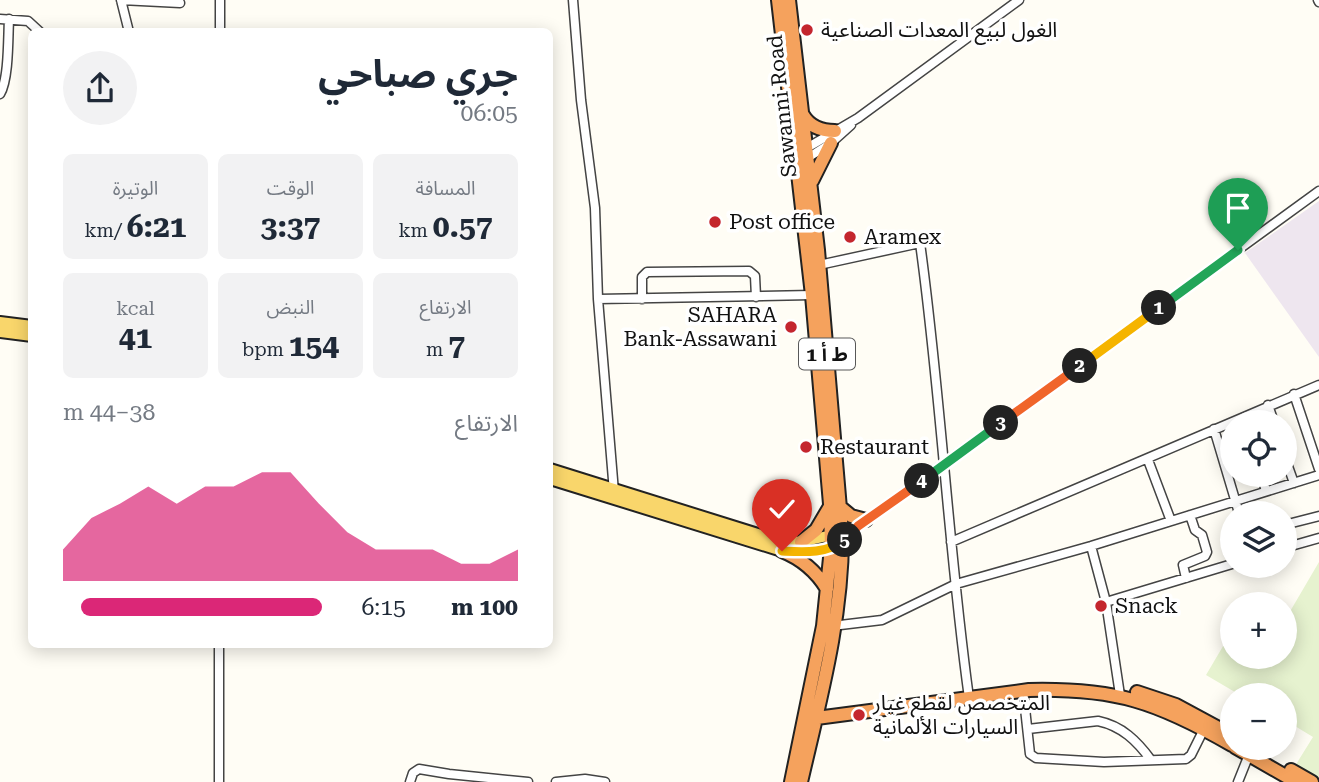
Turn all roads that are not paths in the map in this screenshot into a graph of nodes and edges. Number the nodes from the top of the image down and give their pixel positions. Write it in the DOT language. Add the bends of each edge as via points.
graph roads {
  1 [pos="121,0"];
  2 [pos="220,0"];
  3 [pos="573,0"];
  4 [pos="778,0"];
  5 [pos="789,0"];
  6 [pos="1019,0"];
  7 [pos="180,3"];
  8 [pos="5,19"];
  9 [pos="36,28"];
  10 [pos="128,28"];
  11 [pos="220,28"];
  12 [pos="0,94"];
  13 [pos="801,113"];
  14 [pos="833,137"];
  15 [pos="802,155"];
  16 [pos="810,188"];
  17 [pos="1319,191"];
  18 [pos="818,265"];
  19 [pos="812,295"];
  20 [pos="756,297"];
  21 [pos="598,299"];
  22 [pos="642,299"];
  23 [pos="0,322"];
  24 [pos="28,326"];
  25 [pos="0,332"];
  26 [pos="28,336"];
  27 [pos="1319,385"];
  28 [pos="1294,394"];
  29 [pos="1268,405"];
  30 [pos="1259,410"];
  31 [pos="1270,410"];
  32 [pos="1220,427"];
  33 [pos="1214,429"];
  34 [pos="1148,460"];
  35 [pos="945,465"];
  36 [pos="1319,469"];
  37 [pos="553,470"];
  38 [pos="1319,475"];
  39 [pos="553,481"];
  40 [pos="1297,482"];
  41 [pos="1265,487"];
  42 [pos="1280,487"];
  43 [pos="1266,491"];
  44 [pos="615,494"];
  45 [pos="1236,501"];
  46 [pos="1239,501"];
  47 [pos="835,505"];
  48 [pos="1220,507"];
  49 [pos="1190,515"];
  50 [pos="1319,516"];
  51 [pos="1171,522"];
  52 [pos="1297,522"];
  53 [pos="862,523"];
  54 [pos="1319,538"];
  55 [pos="837,540"];
  56 [pos="800,542"];
  57 [pos="951,542"];
  58 [pos="1297,544"];
  59 [pos="1091,547"];
  60 [pos="782,551"];
  61 [pos="1220,568"];
  62 [pos="1185,578"];
  63 [pos="956,584"];
  64 [pos="827,589"];
  65 [pos="1107,602"];
  66 [pos="830,626"];
  67 [pos="219,648"];
  68 [pos="1023,690"];
  69 [pos="1120,691"];
  70 [pos="968,694"];
  71 [pos="812,713"];
  72 [pos="1028,729"];
  73 [pos="1204,729"];
  74 [pos="1220,729"];
  75 [pos="1220,738"];
  76 [pos="1151,760"];
  77 [pos="1247,760"];
  78 [pos="1263,760"];
  79 [pos="1268,760"];
  80 [pos="505,781"];
  81 [pos="219,782"];
  82 [pos="410,782"];
  83 [pos="528,782"];
  84 [pos="556,782"];
  85 [pos="605,782"];
  86 [pos="790,782"];
  87 [pos="801,782"];
  88 [pos="1238,782"];
  89 [pos="1296,782"];
  90 [pos="1311,782"];
  1 -- 7 [label="street"];
  1 -- 10 [label="street"];
  2 -- 11 [label="street"];
  3 -- 21 [label="street" via="595,208"];
  4 -- 15 [label="highway, Sawanni Road / ط أ 1"];
  5 -- 13 [label="highway, Sawanni Road / ط أ 1"];
  6 -- 14 [label="street"];
  8 -- 9 [label="street" via="28,20"];
  8 -- 12 [label="street" via="5,78"];
  13 -- 14 [label="highway" via="811,125"];
  13 -- 15 [label="highway, Sawanni Road / ط أ 1"];
  14 -- 15 [label="street"];
  14 -- 16 [label="highway"];
  15 -- 16 [label="highway, Sawanni Road / ط أ 1"];
  15 -- 19 [label="highway, Sawanni Road"];
  16 -- 18 [label="highway, Sawanni Road / ط أ 1"];
  17 -- 35 [label="street"];
  18 -- 35 [label="street" via="920,243"];
  18 -- 47 [label="highway, Sawanni Road / ط أ 1"];
  19 -- 20 [label="street"];
  19 -- 47 [label="highway, Sawanni Road"];
  20 -- 22 [label="street"];
  20 -- 22 [label="street" via="755,276 749,271 647,272 642,277"];
  21 -- 22 [label="street"];
  21 -- 44 [label="street"];
  23 -- 24 [label="main road"];
  25 -- 26 [label="main road"];
  27 -- 28 [label="street"];
  28 -- 29 [label="street"];
  28 -- 36 [label="street"];
  29 -- 30 [label="street"];
  29 -- 31 [label="street"];
  32 -- 33 [label="street"];
  33 -- 34 [label="street"];
  33 -- 45 [label="street"];
  34 -- 51 [label="street"];
  34 -- 57 [label="street"];
  35 -- 53 [label="street"];
  35 -- 57 [label="street"];
  37 -- 44 [label="main road"];
  38 -- 40 [label="street"];
  39 -- 44 [label="main road"];
  41 -- 43 [label="street"];
  42 -- 43 [label="street"];
  43 -- 46 [label="street"];
  44 -- 56 [label="main road" via="777,540"];
  44 -- 60 [label="main road"];
  47 -- 53 [label="highway"];
  47 -- 55 [label="highway, Sawanni Road / ط أ 1"];
  47 -- 56 [label="highway"];
  48 -- 49 [label="street"];
  49 -- 51 [label="street"];
  49 -- 62 [label="street" via="1207,552 1183,565"];
  50 -- 52 [label="street"];
  51 -- 59 [label="street"];
  53 -- 55 [label="street"];
  54 -- 58 [label="street"];
  55 -- 56 [label="main road"];
  55 -- 60 [label="main road" via="806,552"];
  55 -- 64 [label="highway, Sawanni Road"];
  55 -- 66 [label="highway, Sawanni Road / ط أ 1" via="842,571"];
  57 -- 63 [label="street"];
  59 -- 63 [label="street"];
  59 -- 65 [label="street"];
  60 -- 64 [label="highway" via="804,562"];
  61 -- 62 [label="street"];
  62 -- 65 [label="street"];
  63 -- 66 [label="street" via="882,620"];
  63 -- 70 [label="street"];
  64 -- 66 [label="highway, Sawanni Road"];
  65 -- 69 [label="street"];
  66 -- 71 [label="highway, Sawanni Road / ط أ 1"];
  67 -- 81 [label="street"];
  68 -- 69 [label="highway"];
  68 -- 70 [label="highway"];
  68 -- 72 [label="street"];
  69 -- 70 [label="highway" via="1045,681"];
  69 -- 73 [label="highway"];
  69 -- 74 [label="highway" via="1161,699"];
  70 -- 71 [label="highway"];
  71 -- 86 [label="highway"];
  71 -- 87 [label="highway"];
  72 -- 76 [label="street" via="1104,723 1132,737"];
  72 -- 76 [label="street" via="1030,754 1036,758"];
  73 -- 75 [label="highway"];
  73 -- 76 [label="street" via="1189,758"];
  77 -- 88 [label="street"];
  78 -- 89 [label="highway"];
  79 -- 90 [label="highway"];
  80 -- 82 [label="street" via="419,769"];
  80 -- 83 [label="street"];
  84 -- 85 [label="street"];
}
